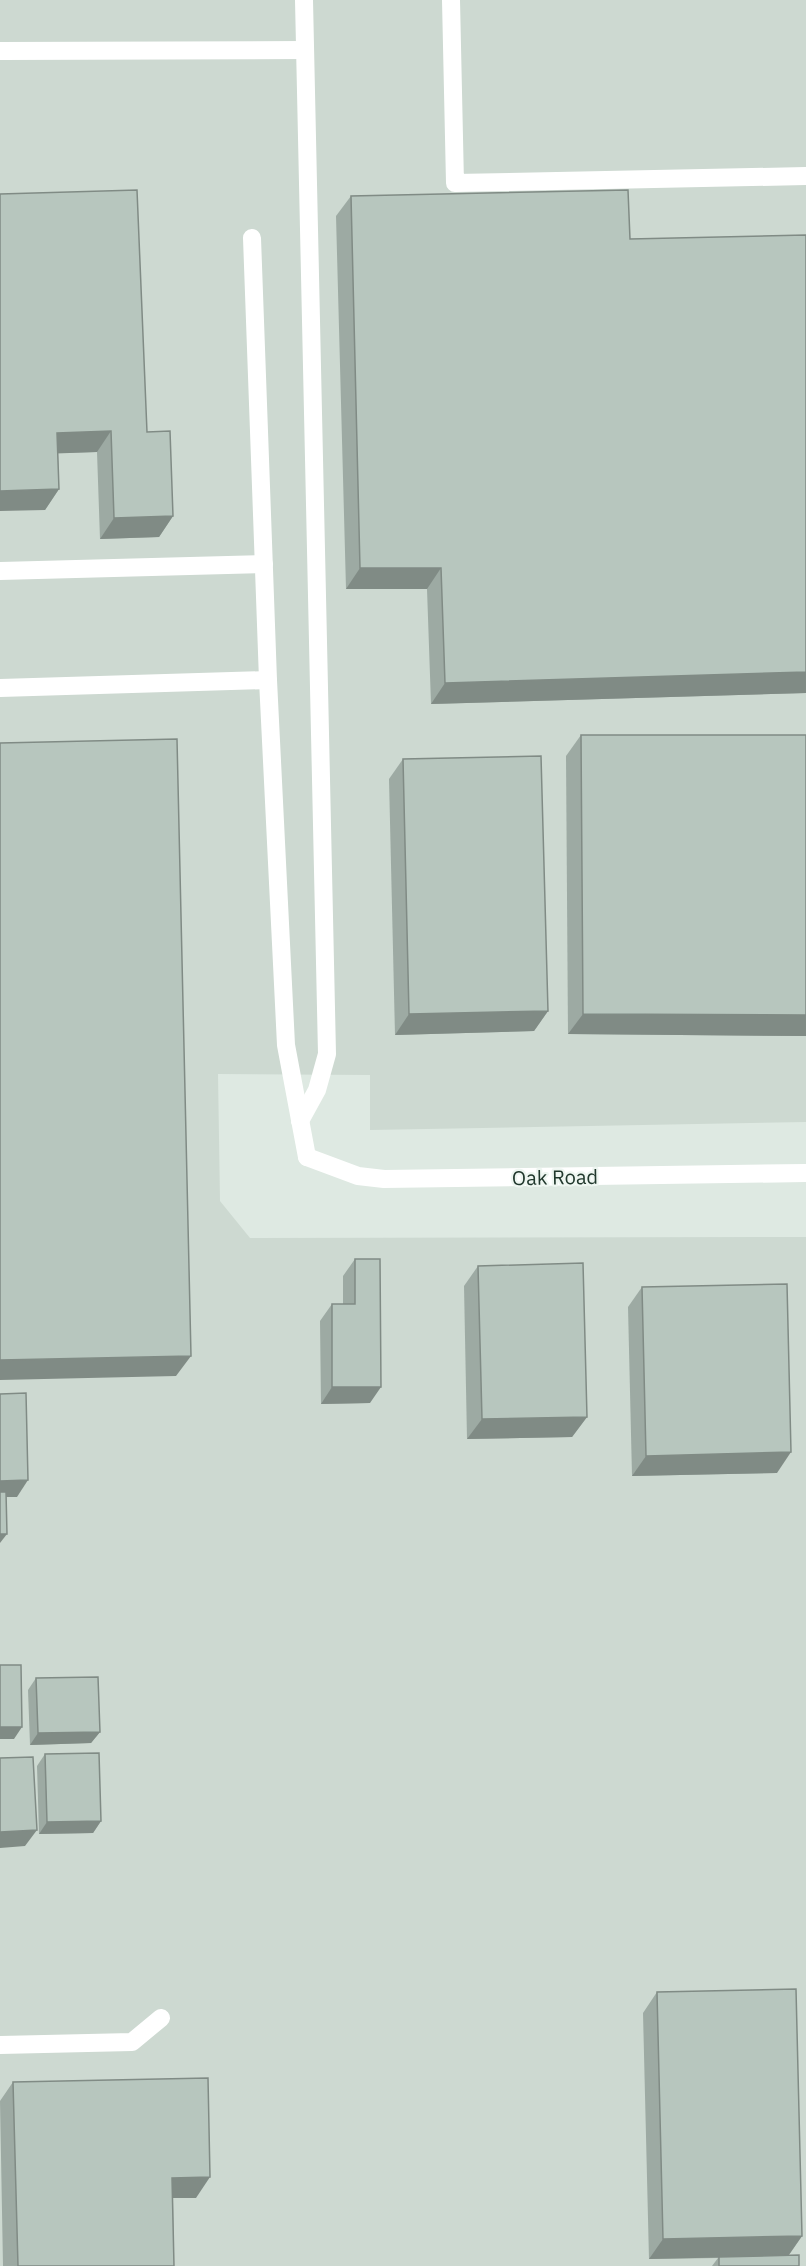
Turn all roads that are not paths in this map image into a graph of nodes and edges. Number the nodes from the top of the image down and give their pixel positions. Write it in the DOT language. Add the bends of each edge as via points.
graph roads {
  1 [pos="304,0"];
  2 [pos="451,0"];
  3 [pos="305,50"];
  4 [pos="0,51"];
  5 [pos="806,176"];
  6 [pos="252,238"];
  7 [pos="264,564"];
  8 [pos="0,571"];
  9 [pos="268,680"];
  10 [pos="0,688"];
  11 [pos="300,1121"];
  12 [pos="806,1173"];
  13 [pos="161,2018"];
  14 [pos="0,2045"];
  1 -- 3 [label="street"];
  2 -- 5 [label="street" via="455,183"];
  3 -- 4 [label="street"];
  3 -- 11 [label="street" via="327,1053 317,1090"];
  6 -- 7 [label="street"];
  7 -- 8 [label="street"];
  7 -- 9 [label="street"];
  9 -- 10 [label="street"];
  9 -- 11 [label="street" via="286,1045"];
  11 -- 12 [label="street, Oak Road" via="307,1157 358,1176 384,1179"];
  13 -- 14 [label="street" via="132,2042"];
}
